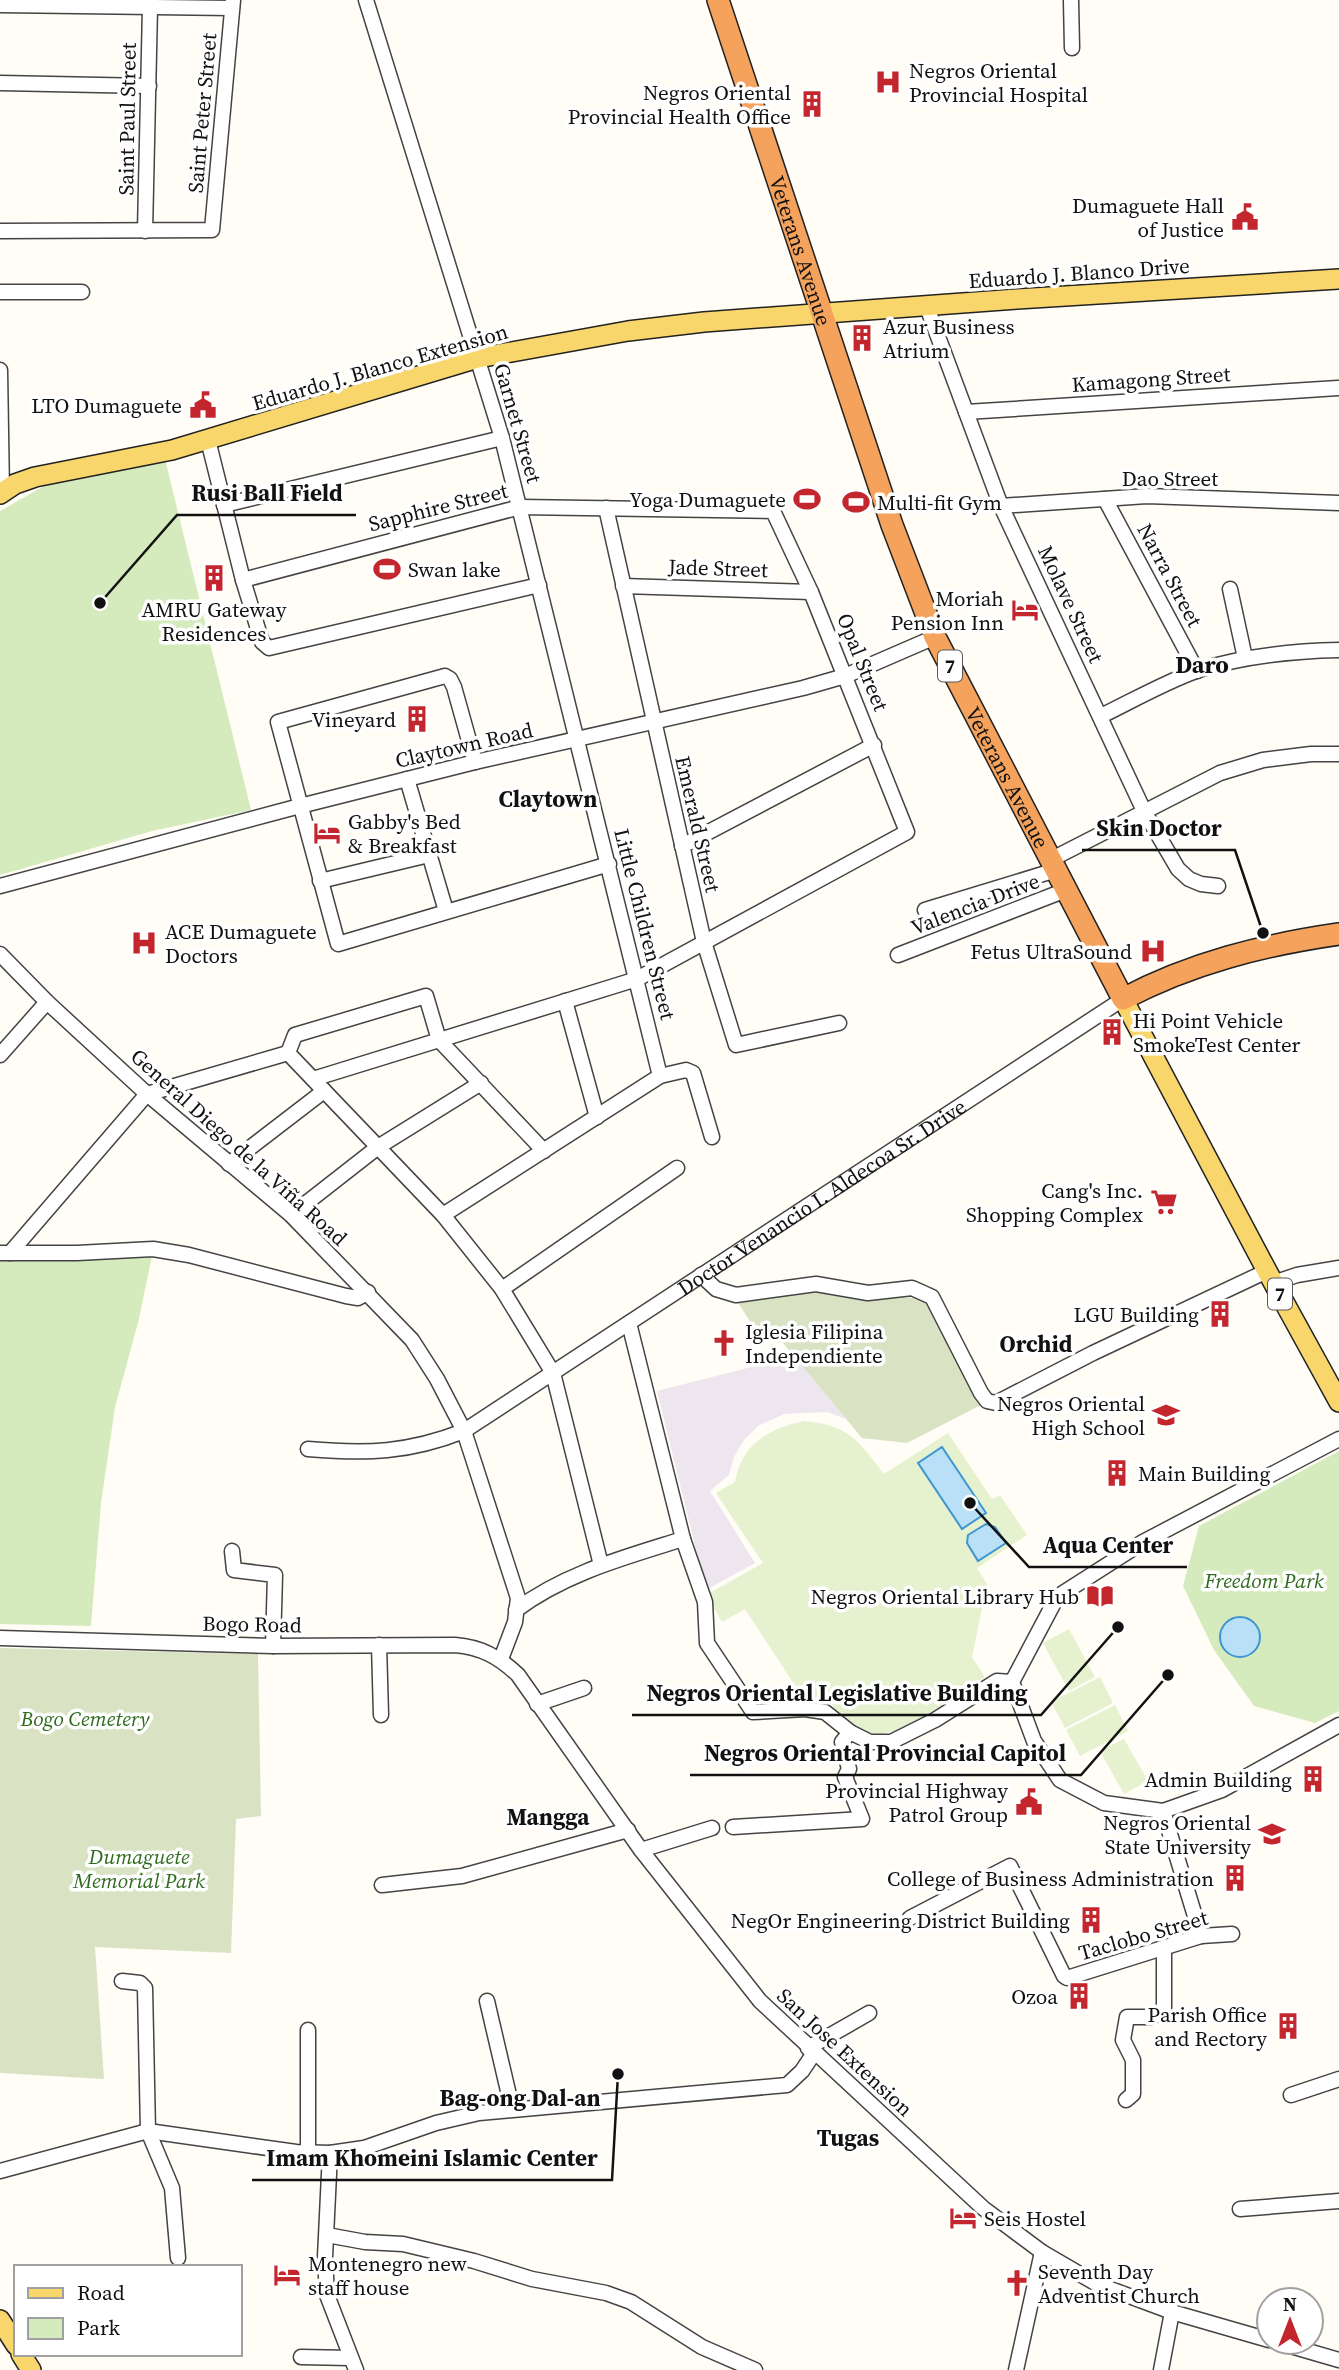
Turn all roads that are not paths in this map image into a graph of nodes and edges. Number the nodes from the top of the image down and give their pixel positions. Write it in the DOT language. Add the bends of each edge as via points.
graph roads {
  1 [pos="366,0"];
  2 [pos="718,0"];
  3 [pos="1071,0"];
  4 [pos="233,4"];
  5 [pos="0,5"];
  6 [pos="150,7"];
  7 [pos="1072,48"];
  8 [pos="0,83"];
  9 [pos="149,86"];
  10 [pos="0,231"];
  11 [pos="145,231"];
  12 [pos="1339,279"];
  13 [pos="0,292"];
  14 [pos="82,292"];
  15 [pos="927,307"];
  16 [pos="823,313"];
  17 [pos="478,359"];
  18 [pos="0,370"];
  19 [pos="1338,388"];
  20 [pos="1,411"];
  21 [pos="966,412"];
  22 [pos="502,438"];
  23 [pos="208,440"];
  24 [pos="1,494"];
  25 [pos="1105,499"];
  26 [pos="1339,503"];
  27 [pos="224,505"];
  28 [pos="1001,506"];
  29 [pos="520,508"];
  30 [pos="606,508"];
  31 [pos="773,511"];
  32 [pos="243,579"];
  33 [pos="539,584"];
  34 [pos="623,586"];
  35 [pos="1230,589"];
  36 [pos="811,592"];
  37 [pos="935,637"];
  38 [pos="1339,650"];
  39 [pos="1245,658"];
  40 [pos="1197,671"];
  41 [pos="845,676"];
  42 [pos="1101,716"];
  43 [pos="653,724"];
  44 [pos="578,741"];
  45 [pos="874,745"];
  46 [pos="1339,754"];
  47 [pos="475,762"];
  48 [pos="407,779"];
  49 [pos="300,806"];
  50 [pos="1144,811"];
  51 [pos="682,845"];
  52 [pos="429,855"];
  53 [pos="609,864"];
  54 [pos="1053,865"];
  55 [pos="320,881"];
  56 [pos="0,886"];
  57 [pos="1218,886"];
  58 [pos="1066,890"];
  59 [pos="925,910"];
  60 [pos="446,911"];
  61 [pos="1339,934"];
  62 [pos="704,942"];
  63 [pos="0,954"];
  64 [pos="898,956"];
  65 [pos="636,979"];
  66 [pos="1123,999"];
  67 [pos="565,1001"];
  68 [pos="47,1002"];
  69 [pos="839,1023"];
  70 [pos="439,1040"];
  71 [pos="288,1053"];
  72 [pos="0,1055"];
  73 [pos="660,1076"];
  74 [pos="313,1079"];
  75 [pos="481,1083"];
  76 [pos="324,1091"];
  77 [pos="147,1094"];
  78 [pos="597,1116"];
  79 [pos="712,1137"];
  80 [pos="378,1147"];
  81 [pos="544,1151"];
  82 [pos="229,1164"];
  83 [pos="677,1168"];
  84 [pos="292,1215"];
  85 [pos="443,1216"];
  86 [pos="5,1253"];
  87 [pos="1339,1268"];
  88 [pos="701,1275"];
  89 [pos="1270,1277"];
  90 [pos="502,1289"];
  91 [pos="368,1292"];
  92 [pos="629,1323"];
  93 [pos="553,1373"];
  94 [pos="1339,1402"];
  95 [pos="464,1431"];
  96 [pos="1339,1439"];
  97 [pos="308,1449"];
  98 [pos="683,1539"];
  99 [pos="232,1551"];
  100 [pos="601,1565"];
  101 [pos="516,1610"];
  102 [pos="0,1638"];
  103 [pos="380,1645"];
  104 [pos="274,1646"];
  105 [pos="501,1659"];
  106 [pos="1012,1682"];
  107 [pos="584,1688"];
  108 [pos="537,1704"];
  109 [pos="381,1714"];
  110 [pos="1339,1724"];
  111 [pos="850,1732"];
  112 [pos="1163,1811"];
  113 [pos="733,1827"];
  114 [pos="712,1828"];
  115 [pos="628,1830"];
  116 [pos="641,1850"];
  117 [pos="382,1885"];
  118 [pos="910,1919"];
  119 [pos="1232,1934"];
  120 [pos="1201,1936"];
  121 [pos="1164,1948"];
  122 [pos="122,1981"];
  123 [pos="487,2001"];
  124 [pos="869,2013"];
  125 [pos="308,2030"];
  126 [pos="811,2050"];
  127 [pos="1339,2079"];
  128 [pos="1291,2095"];
  129 [pos="1126,2100"];
  130 [pos="512,2108"];
  131 [pos="148,2131"];
  132 [pos="308,2152"];
  133 [pos="330,2153"];
  134 [pos="0,2171"];
  135 [pos="1339,2201"];
  136 [pos="1240,2209"];
  137 [pos="327,2235"];
  138 [pos="1042,2252"];
  139 [pos="178,2258"];
  140 [pos="1172,2312"];
  141 [pos="0,2320"];
  142 [pos="1255,2336"];
  143 [pos="14,2342"];
  144 [pos="301,2357"];
  145 [pos="353,2364"];
  146 [pos="755,2370"];
  147 [pos="1016,2370"];
  148 [pos="1161,2370"];
  1 -- 17 [label="street, Garnet Street"];
  2 -- 16 [label="highway, Veterans Avenue / 7"];
  3 -- 7 [label="street"];
  4 -- 6 [label="street"];
  4 -- 11 [label="street, Saint Peter Street" via="212,230"];
  5 -- 6 [label="street"];
  6 -- 9 [label="street, Saint Paul Street"];
  8 -- 9 [label="street"];
  9 -- 11 [label="street, Saint Paul Street"];
  10 -- 11 [label="street"];
  12 -- 15 [label="main road, Eduardo J. Blanco Drive"];
  13 -- 14 [label="street"];
  15 -- 16 [label="main road, Eduardo J. Blanco Drive"];
  15 -- 21 [label="street, Molave Street"];
  16 -- 17 [label="main road, Eduardo J. Blanco Extension" via="628,331"];
  16 -- 37 [label="highway, Veterans Avenue / 7" via="892,525"];
  17 -- 22 [label="street, Garnet Street"];
  17 -- 23 [label="main road, Eduardo J. Blanco Extension"];
  18 -- 20 [label="street"];
  19 -- 21 [label="street, Kamagong Street"];
  20 -- 24 [label="street"];
  21 -- 28 [label="street, Molave Street"];
  22 -- 27 [label="street"];
  22 -- 29 [label="street, Garnet Street"];
  23 -- 24 [label="main road, Eduardo J. Blanco Extension" via="35,477"];
  23 -- 27 [label="street"];
  25 -- 26 [label="street, Dao Street" via="1147,496"];
  25 -- 28 [label="street, Dao Street"];
  25 -- 40 [label="street, Narra Street"];
  27 -- 32 [label="street"];
  28 -- 42 [label="street, Molave Street"];
  29 -- 30 [label="street, Sapphire Street"];
  29 -- 32 [label="street, Sapphire Street"];
  29 -- 33 [label="street, Garnet Street"];
  30 -- 31 [label="street, Sapphire Street"];
  30 -- 34 [label="street, Emerald Street"];
  31 -- 36 [label="street, Opal Street"];
  32 -- 33 [label="street" via="262,642 268,648"];
  33 -- 44 [label="street, Garnet Street"];
  34 -- 36 [label="street, Jade Street"];
  34 -- 43 [label="street, Emerald Street"];
  35 -- 39 [label="street"];
  36 -- 41 [label="street, Opal Street"];
  37 -- 41 [label="street, Claytown Road"];
  37 -- 54 [label="highway, Veterans Avenue / 7"];
  38 -- 39 [label="street"];
  39 -- 40 [label="street"];
  40 -- 42 [label="street"];
  41 -- 43 [label="street, Claytown Road"];
  41 -- 45 [label="street, Opal Street"];
  42 -- 50 [label="street, Molave Street"];
  43 -- 44 [label="street, Claytown Road"];
  43 -- 51 [label="street, Emerald Street"];
  44 -- 47 [label="street, Claytown Road"];
  44 -- 53 [label="street, Little Children Street"];
  45 -- 51 [label="street"];
  45 -- 62 [label="street, Opal Street" via="907,832"];
  46 -- 50 [label="street" via="1263,760 1220,774"];
  47 -- 48 [label="street, Claytown Road"];
  47 -- 49 [label="street" via="454,687 447,677 439,677 278,722"];
  48 -- 49 [label="street, Claytown Road"];
  48 -- 52 [label="street"];
  49 -- 55 [label="street"];
  49 -- 56 [label="street, Claytown Road"];
  50 -- 54 [label="street"];
  50 -- 57 [label="street, Molave Street" via="1178,869 1189,879"];
  51 -- 62 [label="street, Emerald Street"];
  52 -- 55 [label="street"];
  52 -- 60 [label="street"];
  53 -- 60 [label="street"];
  53 -- 65 [label="street, Little Children Street"];
  54 -- 58 [label="highway, Veterans Avenue / 7"];
  54 -- 59 [label="street"];
  55 -- 60 [label="street" via="338,944"];
  58 -- 64 [label="street, Valencia Drive"];
  58 -- 66 [label="highway, Veterans Avenue / 7"];
  61 -- 66 [label="highway, Doctor Venancio I. Aldecoa Sr. Drive" via="1201,964"];
  62 -- 65 [label="street"];
  62 -- 69 [label="street, Emerald Street" via="736,1045"];
  63 -- 68 [label="street, General Diego de la Viña Road"];
  65 -- 67 [label="street"];
  65 -- 73 [label="street, Little Children Street"];
  66 -- 88 [label="street, Doctor Venancio I. Aldecoa Sr. Drive"];
  66 -- 89 [label="main road, Veterans Avenue / 7"];
  67 -- 70 [label="street"];
  67 -- 78 [label="street"];
  68 -- 72 [label="street"];
  68 -- 77 [label="street, General Diego de la Viña Road"];
  70 -- 71 [label="street" via="426,996 295,1035"];
  70 -- 74 [label="street"];
  70 -- 75 [label="street"];
  71 -- 74 [label="street"];
  71 -- 77 [label="street"];
  73 -- 78 [label="street"];
  73 -- 79 [label="street" via="686,1070 693,1073"];
  74 -- 76 [label="street"];
  75 -- 80 [label="street"];
  75 -- 81 [label="street"];
  76 -- 80 [label="street"];
  76 -- 82 [label="street"];
  77 -- 82 [label="street, General Diego de la Viña Road"];
  77 -- 86 [label="street"];
  78 -- 81 [label="street"];
  80 -- 84 [label="street"];
  80 -- 85 [label="street"];
  81 -- 85 [label="street"];
  82 -- 84 [label="street, General Diego de la Viña Road"];
  83 -- 90 [label="street"];
  84 -- 91 [label="street, General Diego de la Viña Road"];
  85 -- 90 [label="street"];
  86 -- 91 [label="street" via="146,1248 346,1296"];
  87 -- 89 [label="street"];
  88 -- 89 [label="street" via="716,1289 736,1295 816,1284 868,1293 912,1287 932,1297 981,1393 987,1401 996,1402 1093,1353"];
  88 -- 92 [label="street, Doctor Venancio I. Aldecoa Sr. Drive"];
  89 -- 94 [label="main road, Veterans Avenue / 7"];
  90 -- 93 [label="street"];
  91 -- 95 [label="street, General Diego de la Viña Road" via="412,1340"];
  92 -- 93 [label="street, Doctor Venancio I. Aldecoa Sr. Drive"];
  92 -- 98 [label="street"];
  93 -- 95 [label="street, Doctor Venancio I. Aldecoa Sr. Drive"];
  93 -- 100 [label="street"];
  95 -- 97 [label="street, Doctor Venancio I. Aldecoa Sr. Drive" via="396,1451"];
  95 -- 101 [label="street, General Diego de la Viña Road" via="518,1598"];
  96 -- 106 [label="street" via="1143,1542 1057,1597"];
  98 -- 100 [label="street"];
  98 -- 111 [label="street" via="705,1602 707,1643 754,1712 825,1712"];
  99 -- 104 [label="street" via="234,1570 275,1575"];
  100 -- 101 [label="street" via="536,1595"];
  101 -- 105 [label="street, General Diego de la Viña Road"];
  102 -- 104 [label="street, Bogo Road"];
  103 -- 104 [label="street, Bogo Road"];
  103 -- 105 [label="street, Bogo Road" via="469,1646"];
  103 -- 109 [label="street"];
  105 -- 108 [label="street, San Jose Extension"];
  106 -- 111 [label="street" via="998,1681 891,1742 870,1742"];
  106 -- 112 [label="street" via="1034,1741 1060,1780 1104,1803"];
  107 -- 108 [label="street"];
  108 -- 115 [label="street, San Jose Extension"];
  110 -- 112 [label="street" via="1222,1790"];
  111 -- 113 [label="street" via="842,1742 849,1769 845,1777 862,1819"];
  112 -- 120 [label="street"];
  114 -- 116 [label="street"];
  115 -- 116 [label="street, San Jose Extension"];
  115 -- 117 [label="street" via="462,1876"];
  116 -- 126 [label="street, San Jose Extension" via="760,2001"];
  118 -- 121 [label="street, Taclobo Street" via="1010,1866 1067,1978"];
  119 -- 120 [label="street, Taclobo Street"];
  120 -- 121 [label="street, Taclobo Street"];
  121 -- 129 [label="street" via="1164,2009 1152,2017 1127,2017 1123,2039 1134,2073 1133,2094"];
  122 -- 131 [label="street" via="141,1983 145,1988"];
  123 -- 130 [label="street"];
  124 -- 126 [label="street"];
  125 -- 132 [label="street"];
  126 -- 130 [label="street" via="802,2071 787,2085"];
  126 -- 138 [label="street, San Jose Extension" via="983,2208"];
  127 -- 128 [label="street"];
  130 -- 133 [label="street" via="436,2123 364,2148"];
  131 -- 132 [label="street"];
  131 -- 134 [label="street"];
  131 -- 139 [label="street" via="172,2188"];
  132 -- 133 [label="street"];
  133 -- 137 [label="street"];
  135 -- 136 [label="street"];
  137 -- 145 [label="street" via="327,2295"];
  137 -- 146 [label="street" via="403,2245 606,2293 631,2302 702,2347"];
  138 -- 140 [label="street, San Jose Extension" via="1097,2284"];
  138 -- 147 [label="street"];
  140 -- 142 [label="street, San Jose Extension"];
  140 -- 148 [label="street"];
  141 -- 143 [label="main road"];
  144 -- 145 [label="street"];
}
